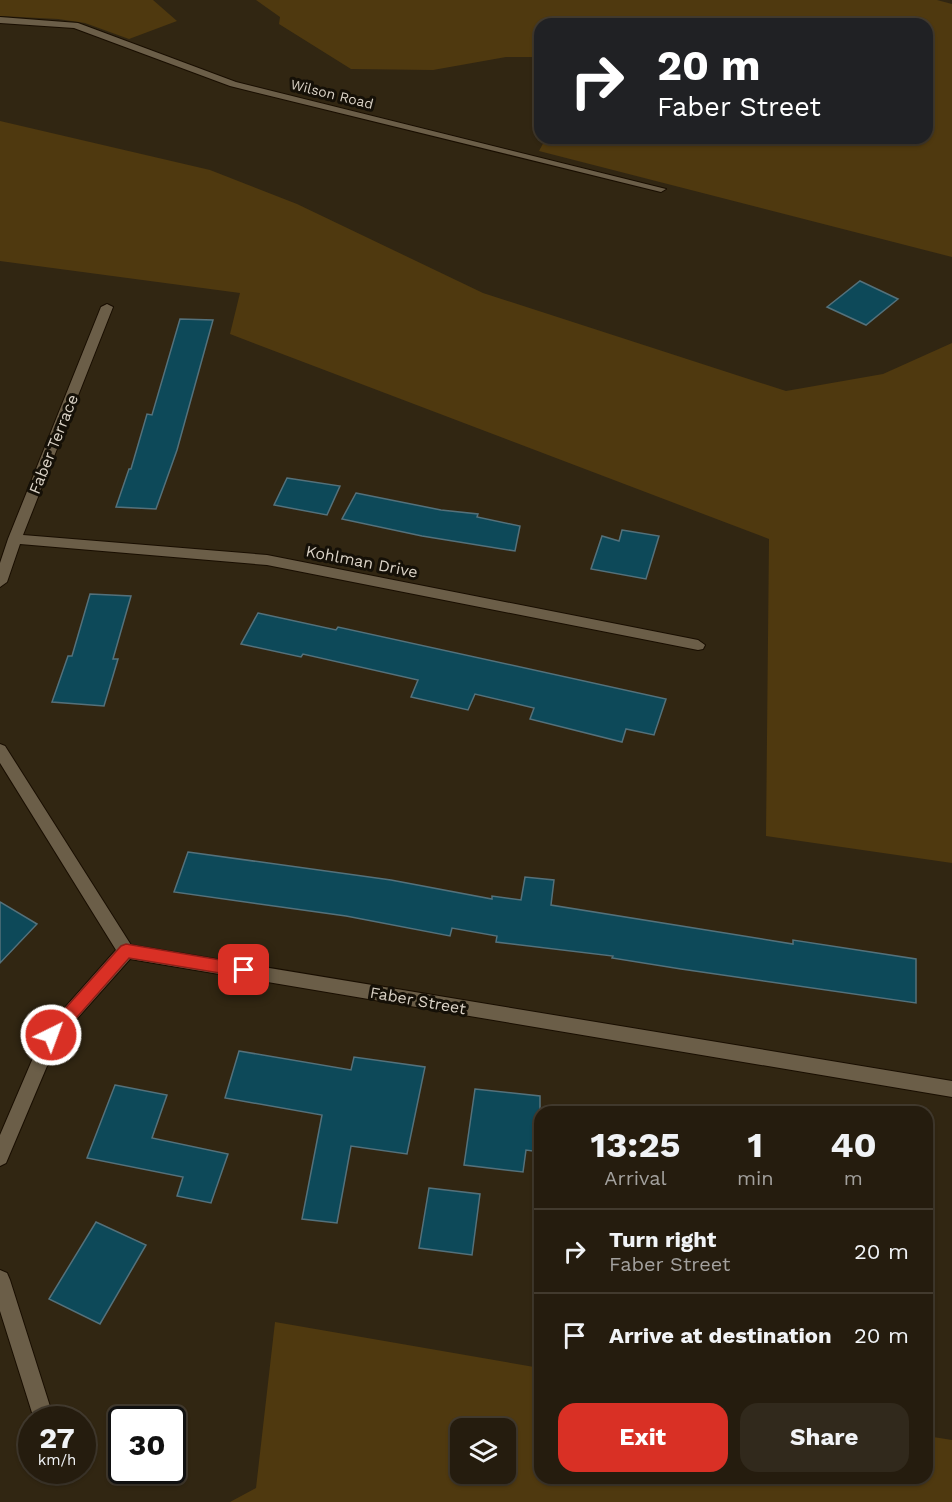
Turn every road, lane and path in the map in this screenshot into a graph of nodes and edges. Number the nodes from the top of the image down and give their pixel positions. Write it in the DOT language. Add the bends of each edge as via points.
graph roads {
  1 [pos="0,20"];
  2 [pos="661,189"];
  3 [pos="107,307"];
  4 [pos="15,539"];
  5 [pos="0,582"];
  6 [pos="698,645"];
  7 [pos="0,750"];
  8 [pos="126,951"];
  9 [pos="952,1089"];
  10 [pos="0,1157"];
  11 [pos="0,1280"];
  12 [pos="40,1406"];
  1 -- 2 [label="street, Wilson Road" via="75,25 233,84"];
  3 -- 4 [label="street, Faber Terrace"];
  4 -- 5 [label="street, Faber Terrace"];
  4 -- 6 [label="street, Kohlman Drive" via="267,560"];
  7 -- 8 [label="street"];
  8 -- 9 [label="street, Faber Street"];
  8 -- 10 [label="street" via="51,1035"];
  11 -- 12 [label="street"];
}
